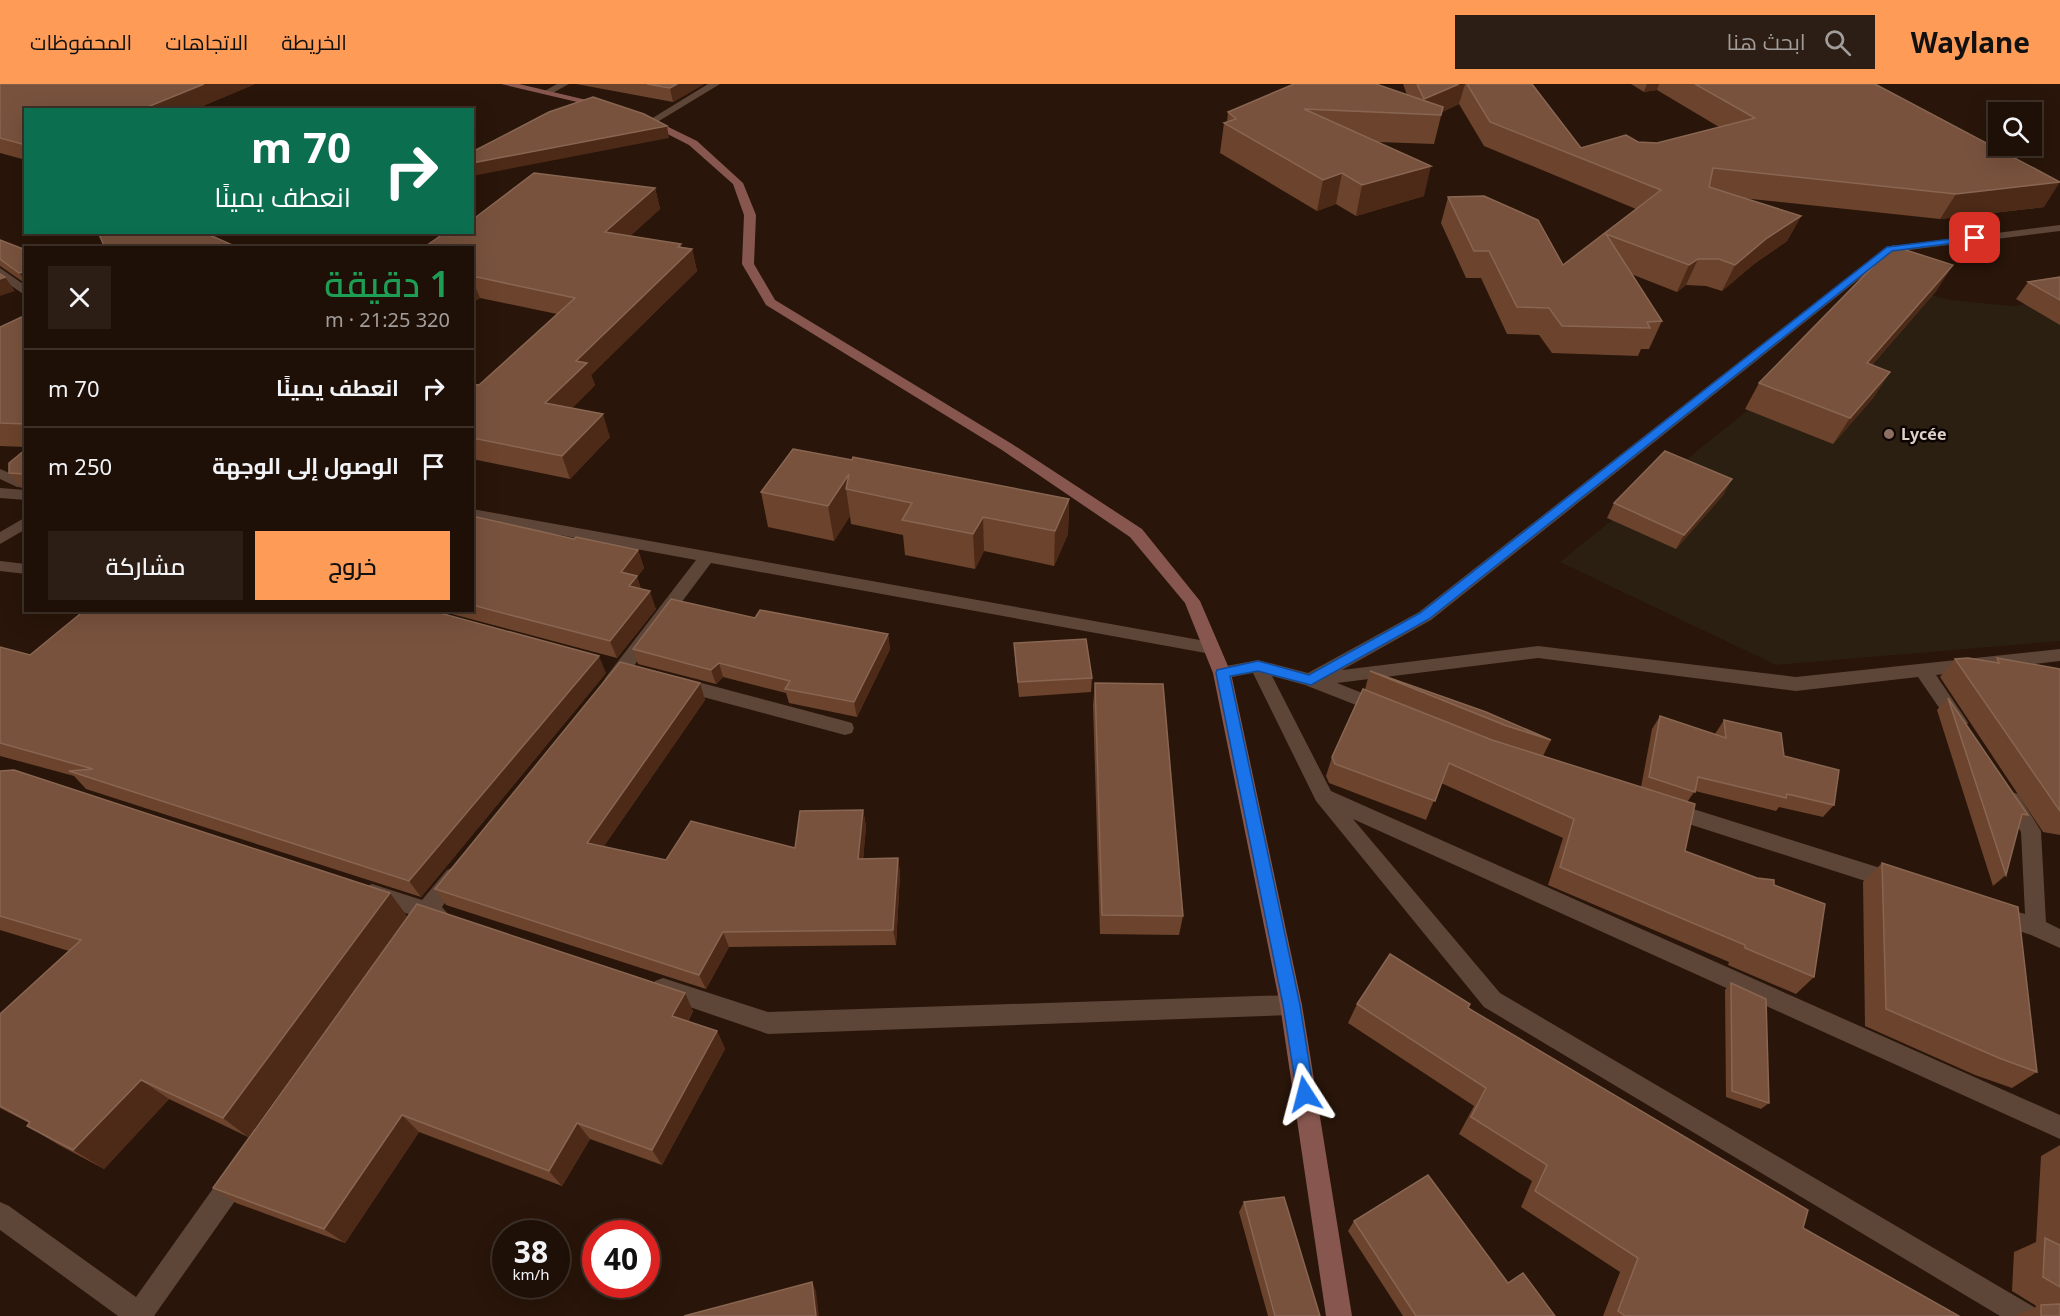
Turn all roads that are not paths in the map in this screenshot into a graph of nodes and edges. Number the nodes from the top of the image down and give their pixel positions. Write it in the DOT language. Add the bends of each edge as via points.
graph roads {
  1 [pos="506,84"];
  2 [pos="564,84"];
  3 [pos="715,84"];
  4 [pos="546,93"];
  5 [pos="651,122"];
  6 [pos="2060,228"];
  7 [pos="0,272"];
  8 [pos="24,290"];
  9 [pos="0,473"];
  10 [pos="24,489"];
  11 [pos="24,490"];
  12 [pos="0,493"];
  13 [pos="474,514"];
  14 [pos="24,523"];
  15 [pos="0,539"];
  16 [pos="706,557"];
  17 [pos="0,567"];
  18 [pos="24,569"];
  19 [pos="1211,648"];
  20 [pos="2060,655"];
  21 [pos="599,663"];
  22 [pos="1258,666"];
  23 [pos="622,669"];
  24 [pos="1923,670"];
  25 [pos="1222,673"];
  26 [pos="644,675"];
  27 [pos="1311,680"];
  28 [pos="667,681"];
  29 [pos="599,697"];
  30 [pos="1396,714"];
  31 [pos="845,729"];
  32 [pos="1968,736"];
  33 [pos="2000,784"];
  34 [pos="1323,796"];
  35 [pos="1650,803"];
  36 [pos="464,864"];
  37 [pos="347,885"];
  38 [pos="1911,887"];
  39 [pos="1979,909"];
  40 [pos="426,911"];
  41 [pos="459,922"];
  42 [pos="2036,927"];
  43 [pos="2060,939"];
  44 [pos="405,940"];
  45 [pos="647,983"];
  46 [pos="1291,1005"];
  47 [pos="2060,1127"];
  48 [pos="248,1161"];
  49 [pos="0,1215"];
  50 [pos="139,1316"];
  51 [pos="1339,1316"];
  52 [pos="2025,1316"];
  1 -- 4 [label="street"];
  2 -- 4 [label="street"];
  3 -- 5 [label="street"];
  4 -- 5 [label="street" via="596,103"];
  5 -- 19 [label="street" via="693,143 738,183 750,215 748,264 770,302 1007,447 1136,533 1192,601"];
  6 -- 27 [label="street" via="1890,249 1425,616"];
  7 -- 8 [label="street"];
  9 -- 10 [label="street"];
  11 -- 12 [label="street"];
  13 -- 16 [label="street"];
  14 -- 15 [label="street"];
  16 -- 19 [label="street"];
  16 -- 23 [label="street"];
  17 -- 18 [label="street"];
  19 -- 25 [label="street"];
  20 -- 24 [label="street"];
  21 -- 23 [label="street"];
  22 -- 25 [label="street"];
  22 -- 27 [label="street"];
  22 -- 34 [label="street"];
  23 -- 26 [label="street"];
  23 -- 29 [label="street"];
  24 -- 27 [label="street" via="1796,684 1538,652"];
  24 -- 32 [label="street"];
  25 -- 46 [label="street"];
  27 -- 30 [label="street"];
  28 -- 31 [label="street"];
  33 -- 42 [label="street" via="2031,831"];
  34 -- 47 [label="street"];
  34 -- 52 [label="street" via="1492,1000"];
  35 -- 38 [label="street"];
  36 -- 40 [label="street"];
  37 -- 40 [label="street"];
  39 -- 42 [label="street"];
  40 -- 41 [label="street"];
  40 -- 44 [label="street"];
  42 -- 43 [label="street"];
  45 -- 46 [label="street" via="768,1023"];
  46 -- 51 [label="street"];
  48 -- 50 [label="street"];
  49 -- 50 [label="street"];
}
